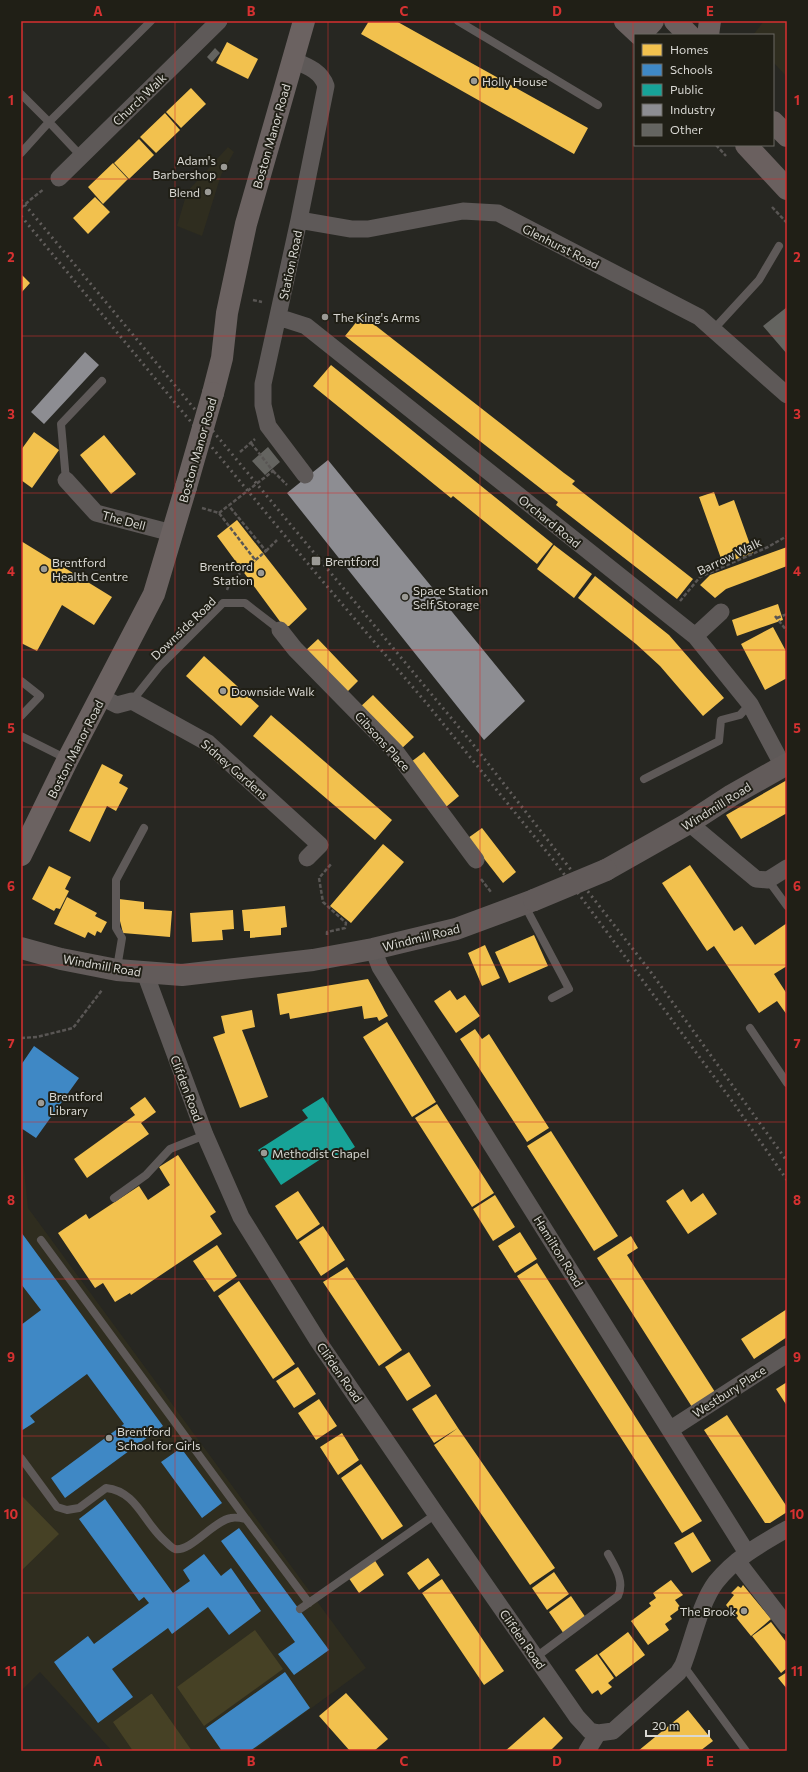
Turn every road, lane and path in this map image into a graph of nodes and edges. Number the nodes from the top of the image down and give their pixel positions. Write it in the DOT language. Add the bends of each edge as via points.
graph roads {
  1 [pos="151,21"];
  2 [pos="219,21"];
  3 [pos="304,21"];
  4 [pos="458,21"];
  5 [pos="626,21"];
  6 [pos="653,21"];
  7 [pos="675,21"];
  8 [pos="710,21"];
  9 [pos="639,34"];
  10 [pos="641,34"];
  11 [pos="688,34"];
  12 [pos="708,34"];
  13 [pos="293,60"];
  14 [pos="21,94"];
  15 [pos="598,105"];
  16 [pos="49,122"];
  17 [pos="774,123"];
  18 [pos="787,136"];
  19 [pos="747,146"];
  20 [pos="21,153"];
  21 [pos="81,156"];
  22 [pos="59,178"];
  23 [pos="787,189"];
  24 [pos="40,192"];
  25 [pos="21,208"];
  26 [pos="299,220"];
  27 [pos="779,246"];
  28 [pos="278,317"];
  29 [pos="713,330"];
  30 [pos="102,381"];
  31 [pos="787,395"];
  32 [pos="258,438"];
  33 [pos="252,443"];
  34 [pos="240,452"];
  35 [pos="305,475"];
  36 [pos="66,480"];
  37 [pos="197,506"];
  38 [pos="229,506"];
  39 [pos="219,513"];
  40 [pos="172,533"];
  41 [pos="787,536"];
  42 [pos="277,540"];
  43 [pos="266,551"];
  44 [pos="256,561"];
  45 [pos="223,603"];
  46 [pos="721,612"];
  47 [pos="787,614"];
  48 [pos="669,616"];
  49 [pos="280,630"];
  50 [pos="787,631"];
  51 [pos="695,636"];
  52 [pos="21,681"];
  53 [pos="101,698"];
  54 [pos="132,701"];
  55 [pos="750,704"];
  56 [pos="21,716"];
  57 [pos="21,736"];
  58 [pos="68,759"];
  59 [pos="785,765"];
  60 [pos="644,779"];
  61 [pos="689,823"];
  62 [pos="144,828"];
  63 [pos="320,845"];
  64 [pos="21,855"];
  65 [pos="307,858"];
  66 [pos="476,860"];
  67 [pos="787,868"];
  68 [pos="768,880"];
  69 [pos="529,902"];
  70 [pos="787,906"];
  71 [pos="327,932"];
  72 [pos="21,948"];
  73 [pos="372,949"];
  74 [pos="117,970"];
  75 [pos="145,973"];
  76 [pos="552,998"];
  77 [pos="750,1028"];
  78 [pos="21,1038"];
  79 [pos="787,1083"];
  80 [pos="205,1135"];
  81 [pos="114,1198"];
  82 [pos="41,1240"];
  83 [pos="787,1354"];
  84 [pos="671,1429"];
  85 [pos="21,1458"];
  86 [pos="436,1514"];
  87 [pos="246,1519"];
  88 [pos="787,1529"];
  89 [pos="608,1554"];
  90 [pos="742,1557"];
  91 [pos="309,1603"];
  92 [pos="300,1609"];
  93 [pos="787,1626"];
  94 [pos="536,1657"];
  95 [pos="683,1665"];
  96 [pos="598,1734"];
  97 [pos="587,1751"];
  98 [pos="746,1751"];
  1 -- 16 [label="lane"];
  2 -- 21 [label="street, Church Walk"];
  3 -- 13 [label="main road, Boston Manor Road"];
  4 -- 15 [label="lane"];
  5 -- 9 [label="highway"];
  6 -- 10 [label="highway"];
  7 -- 11 [label="highway"];
  8 -- 12 [label="highway"];
  13 -- 26 [label="street, Station Road" via="314,70 323,78 326,86"];
  13 -- 40 [label="main road, Boston Manor Road, bridge" via="246,224 227,313 222,358 214,393"];
  14 -- 16 [label="lane"];
  16 -- 20 [label="lane"];
  16 -- 21 [label="lane"];
  17 -- 18 [label="highway"];
  19 -- 23 [label="highway"];
  21 -- 22 [label="street, Church Walk"];
  24 -- 25 [label="path, bridge"];
  26 -- 28 [label="street, Station Road"];
  26 -- 29 [label="street, Glenhurst Road" via="351,229 368,229 463,211 498,213 699,317"];
  27 -- 29 [label="lane" via="759,280"];
  28 -- 35 [label="street, Station Road" via="263,384 263,405 268,426"];
  28 -- 48 [label="street, Orchard Road" via="306,326"];
  29 -- 31 [label="street, Glenhurst Road"];
  30 -- 36 [label="lane" via="62,424"];
  32 -- 33 [label="path"];
  33 -- 34 [label="path"];
  33 -- 38 [label="path, bridge" via="274,471"];
  36 -- 40 [label="street, The Dell" via="96,513"];
  37 -- 39 [label="path"];
  38 -- 39 [label="path, bridge"];
  38 -- 43 [label="path"];
  39 -- 44 [label="path"];
  40 -- 53 [label="main road, Boston Manor Road" via="154,594"];
  41 -- 48 [label="path, Barrow Walk" via="700,577"];
  42 -- 43 [label="path"];
  43 -- 44 [label="path"];
  44 -- 45 [label="path" via="230,582"];
  45 -- 49 [label="lane, Downside Road" via="245,603"];
  45 -- 54 [label="lane, Downside Road" via="159,667"];
  46 -- 51 [label="street"];
  47 -- 50 [label="path" via="776,617"];
  48 -- 51 [label="street, Orchard Road"];
  49 -- 66 [label="street, Gibsons Place" via="396,752"];
  51 -- 55 [label="street, Orchard Road"];
  52 -- 56 [label="lane" via="40,696"];
  53 -- 54 [label="street" via="117,705"];
  53 -- 58 [label="main road, Boston Manor Road"];
  54 -- 63 [label="street, Sidney Gardens" via="208,743"];
  55 -- 59 [label="street, Orchard Road"];
  55 -- 60 [label="lane" via="740,715 721,720 718,741"];
  57 -- 58 [label="lane"];
  58 -- 64 [label="main road, Boston Manor Road"];
  59 -- 61 [label="main road, Windmill Road"];
  61 -- 68 [label="street" via="756,879"];
  61 -- 69 [label="main road, Windmill Road, bridge" via="606,870"];
  62 -- 74 [label="lane" via="116,880 116,928 122,938"];
  63 -- 65 [label="street"];
  63 -- 71 [label="path" via="337,857 319,878 323,902 346,922 345,928"];
  67 -- 68 [label="street"];
  68 -- 70 [label="lane"];
  69 -- 73 [label="main road, Windmill Road" via="456,929"];
  69 -- 76 [label="lane" via="569,989"];
  72 -- 74 [label="main road, Windmill Road"];
  73 -- 75 [label="main road, Windmill Road" via="313,960 198,974"];
  73 -- 84 [label="street, Hamilton Road" via="380,967"];
  74 -- 75 [label="main road, Windmill Road"];
  74 -- 78 [label="path" via="73,1028 37,1037"];
  75 -- 80 [label="street, Clifden Road"];
  77 -- 79 [label="lane"];
  80 -- 81 [label="lane" via="170,1149 146,1175"];
  80 -- 86 [label="street, Clifden Road" via="241,1217 318,1341"];
  82 -- 87 [label="lane"];
  83 -- 84 [label="street, Westbury Place"];
  84 -- 90 [label="street, Hamilton Road"];
  85 -- 87 [label="lane" via="57,1507 68,1510 78,1508 106,1488 117,1489 128,1496 159,1536 174,1549 183,1549 231,1518"];
  86 -- 91 [label="lane"];
  86 -- 94 [label="street, Clifden Road"];
  87 -- 91 [label="lane"];
  88 -- 90 [label="street"];
  89 -- 94 [label="lane" via="620,1580 618,1596"];
  90 -- 93 [label="street, Hamilton Road"];
  90 -- 95 [label="street" via="715,1583 701,1610"];
  91 -- 92 [label="lane"];
  94 -- 96 [label="street, Clifden Road" via="581,1721 590,1731"];
  95 -- 96 [label="street" via="673,1679 624,1723 613,1731"];
  95 -- 98 [label="lane"];
  96 -- 97 [label="street"];
}
